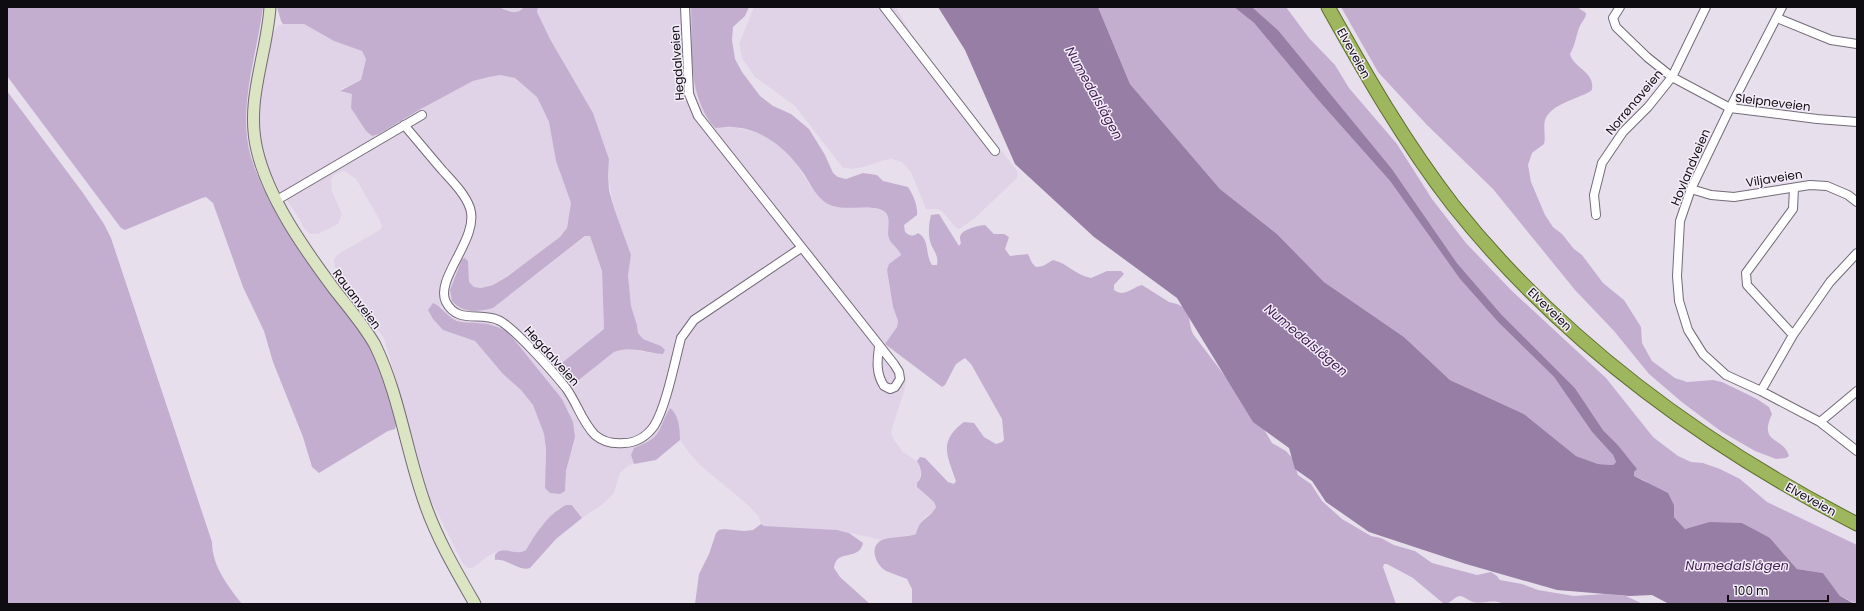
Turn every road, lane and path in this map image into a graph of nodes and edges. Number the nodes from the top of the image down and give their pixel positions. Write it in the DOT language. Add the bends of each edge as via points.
graph roads {
  1 [pos="270,7"];
  2 [pos="685,7"];
  3 [pos="884,7"];
  4 [pos="1328,7"];
  5 [pos="1620,7"];
  6 [pos="1706,7"];
  7 [pos="1782,7"];
  8 [pos="1777,18"];
  9 [pos="1857,44"];
  10 [pos="1672,77"];
  11 [pos="1730,108"];
  12 [pos="422,115"];
  13 [pos="1857,122"];
  14 [pos="404,125"];
  15 [pos="995,151"];
  16 [pos="1794,188"];
  17 [pos="1691,189"];
  18 [pos="277,200"];
  19 [pos="1857,202"];
  20 [pos="1596,215"];
  21 [pos="801,248"];
  22 [pos="1857,253"];
  23 [pos="1793,335"];
  24 [pos="879,347"];
  25 [pos="1762,391"];
  26 [pos="1857,391"];
  27 [pos="1820,422"];
  28 [pos="1857,451"];
  29 [pos="1857,524"];
  30 [pos="475,604"];
  1 -- 18 [label="main road, Rauanveien" via="254,96 253,118 259,157"];
  2 -- 21 [label="street, Hegdalveien" via="689,94 693,106"];
  3 -- 15 [label="street"];
  4 -- 29 [label="highway, Elveveien" via="1386,108 1428,171 1454,206 1521,282 1578,336 1663,405 1741,459"];
  5 -- 10 [label="street, Sleipneveien" via="1613,18 1616,27 1646,57"];
  6 -- 10 [label="street, Norrønaveien"];
  7 -- 8 [label="street, Hovlandveien"];
  8 -- 9 [label="street" via="1831,40"];
  8 -- 11 [label="street, Hovlandveien"];
  10 -- 11 [label="street, Sleipneveien"];
  10 -- 20 [label="street, Norrønaveien" via="1648,107 1623,132 1602,163 1594,195"];
  11 -- 13 [label="street, Sleipneveien"];
  11 -- 17 [label="street, Hovlandveien"];
  12 -- 14 [label="street"];
  14 -- 18 [label="street"];
  14 -- 21 [label="street, Hegdalveien" via="461,192 470,208 471,226 446,284 444,297 447,304 459,315 497,319 511,328 566,388 587,425 603,441 628,443 645,436 660,414 681,338 687,328 694,320"];
  16 -- 17 [label="street, Viljaveien" via="1734,196 1711,195"];
  16 -- 19 [label="street, Viljaveien" via="1810,184 1827,186"];
  16 -- 23 [label="street" via="1793,209 1746,273 1747,285"];
  17 -- 25 [label="street, Hovlandveien" via="1680,221 1677,276 1679,301 1688,330 1703,354 1726,375"];
  18 -- 30 [label="main road, Rauanveien" via="311,259 376,347 394,394 431,520"];
  21 -- 24 [label="street, Hegdalveien"];
  22 -- 23 [label="street" via="1830,282"];
  23 -- 25 [label="street"];
  24 -- 24 [label="street, Hegdalveien" via="879,377 884,386 890,389 895,387 900,379 899,372"];
  25 -- 27 [label="street, Hovlandveien"];
  26 -- 27 [label="street"];
  27 -- 28 [label="street, Hovlandveien"];
}
